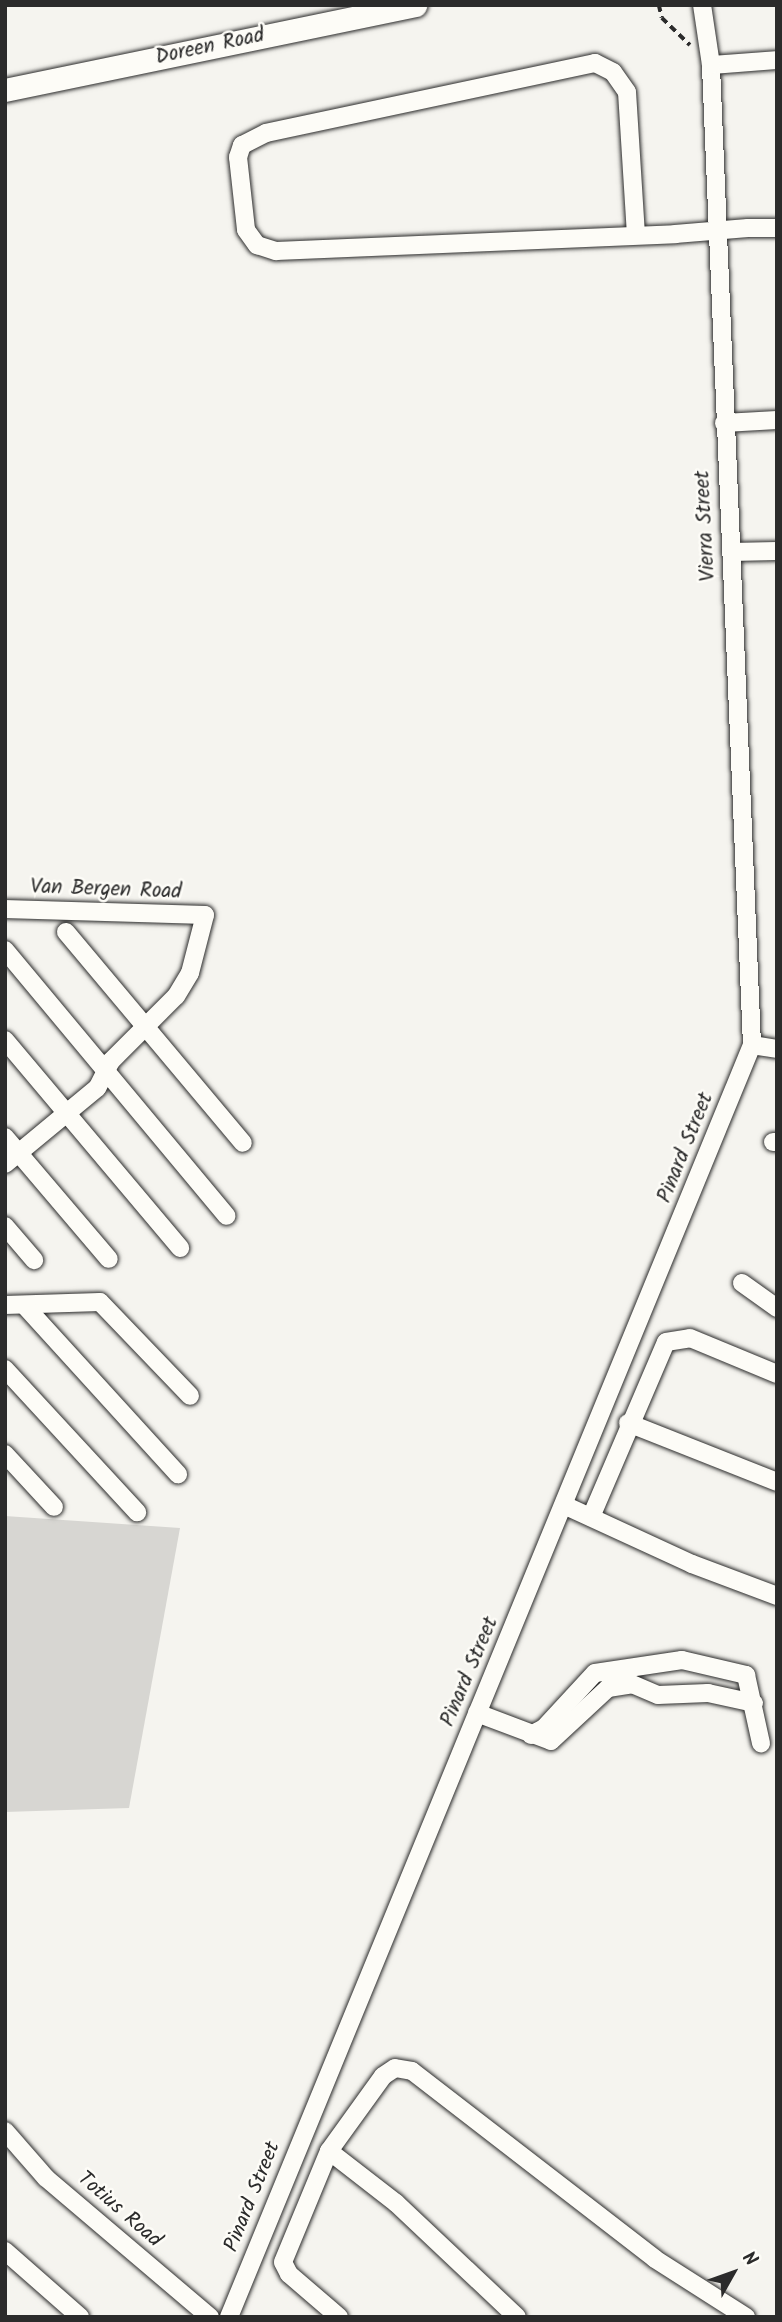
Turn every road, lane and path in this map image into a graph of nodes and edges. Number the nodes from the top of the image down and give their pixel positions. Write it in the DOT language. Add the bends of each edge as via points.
graph roads {
  1 [pos="415,5"];
  2 [pos="659,5"];
  3 [pos="702,5"];
  4 [pos="693,53"];
  5 [pos="777,61"];
  6 [pos="711,65"];
  7 [pos="5,90"];
  8 [pos="777,228"];
  9 [pos="718,231"];
  10 [pos="636,235"];
  11 [pos="777,420"];
  12 [pos="723,423"];
  13 [pos="777,551"];
  14 [pos="731,552"];
  15 [pos="5,909"];
  16 [pos="66,932"];
  17 [pos="5,950"];
  18 [pos="144,1028"];
  19 [pos="5,1040"];
  20 [pos="752,1045"];
  21 [pos="777,1049"];
  22 [pos="105,1069"];
  23 [pos="68,1113"];
  24 [pos="5,1138"];
  25 [pos="243,1143"];
  26 [pos="12,1159"];
  27 [pos="228,1216"];
  28 [pos="5,1226"];
  29 [pos="180,1248"];
  30 [pos="109,1259"];
  31 [pos="34,1261"];
  32 [pos="742,1283"];
  33 [pos="5,1305"];
  34 [pos="24,1305"];
  35 [pos="777,1308"];
  36 [pos="5,1369"];
  37 [pos="777,1374"];
  38 [pos="190,1396"];
  39 [pos="628,1423"];
  40 [pos="5,1454"];
  41 [pos="178,1474"];
  42 [pos="777,1482"];
  43 [pos="566,1506"];
  44 [pos="54,1507"];
  45 [pos="137,1512"];
  46 [pos="591,1517"];
  47 [pos="777,1596"];
  48 [pos="636,1665"];
  49 [pos="637,1685"];
  50 [pos="754,1703"];
  51 [pos="477,1713"];
  52 [pos="531,1735"];
  53 [pos="761,1743"];
  54 [pos="5,2131"];
  55 [pos="329,2151"];
  56 [pos="5,2251"];
  57 [pos="80,2317"];
  58 [pos="210,2317"];
  59 [pos="229,2317"];
  60 [pos="339,2317"];
  61 [pos="517,2317"];
  62 [pos="746,2317"];
  1 -- 7 [label="main road, Doreen Road"];
  2 -- 4 [label="path" via="662,18 683,36"];
  3 -- 6 [label="street, Vierra Street"];
  5 -- 6 [label="street"];
  6 -- 9 [label="street, Vierra Street"];
  8 -- 9 [label="street"];
  9 -- 10 [label="street"];
  9 -- 12 [label="street, Vierra Street"];
  10 -- 10 [label="street" via="627,92 613,72 595,63 266,133 242,145 238,157 246,230 265,250"];
  11 -- 12 [label="street"];
  12 -- 14 [label="street, Vierra Street"];
  13 -- 14 [label="street"];
  14 -- 20 [label="street, Vierra Street"];
  15 -- 18 [label="street, Van Bergen Road" via="205,915 185,985"];
  16 -- 18 [label="street"];
  17 -- 22 [label="street"];
  18 -- 22 [label="street"];
  18 -- 25 [label="street"];
  19 -- 23 [label="street"];
  20 -- 21 [label="street"];
  20 -- 43 [label="street, Pinard Street"];
  22 -- 23 [label="street" via="97,1088"];
  22 -- 27 [label="street"];
  23 -- 26 [label="street"];
  23 -- 29 [label="street"];
  24 -- 26 [label="street"];
  26 -- 30 [label="street"];
  28 -- 31 [label="street"];
  32 -- 35 [label="street"];
  33 -- 34 [label="street"];
  34 -- 38 [label="street" via="100,1302 110,1307"];
  34 -- 41 [label="street"];
  36 -- 45 [label="street"];
  37 -- 39 [label="street" via="690,1338 672,1338 659,1349"];
  39 -- 42 [label="street"];
  39 -- 46 [label="street"];
  40 -- 44 [label="street"];
  43 -- 46 [label="street"];
  43 -- 51 [label="street, Pinard Street"];
  46 -- 47 [label="street"];
  48 -- 49 [label="street"];
  48 -- 50 [label="street" via="682,1660 736,1670 749,1679"];
  48 -- 52 [label="street" via="589,1676 544,1728"];
  49 -- 50 [label="street" via="658,1695 708,1693"];
  49 -- 52 [label="street" via="596,1694 555,1740"];
  50 -- 53 [label="street"];
  51 -- 52 [label="street"];
  51 -- 59 [label="street, Pinard Street"];
  54 -- 58 [label="street, Totius Road" via="46,2178"];
  55 -- 60 [label="street" via="284,2262 289,2274"];
  55 -- 61 [label="street" via="396,2203"];
  55 -- 62 [label="street" via="383,2076 395,2068 412,2071 644,2251"];
  56 -- 57 [label="street"];
}
